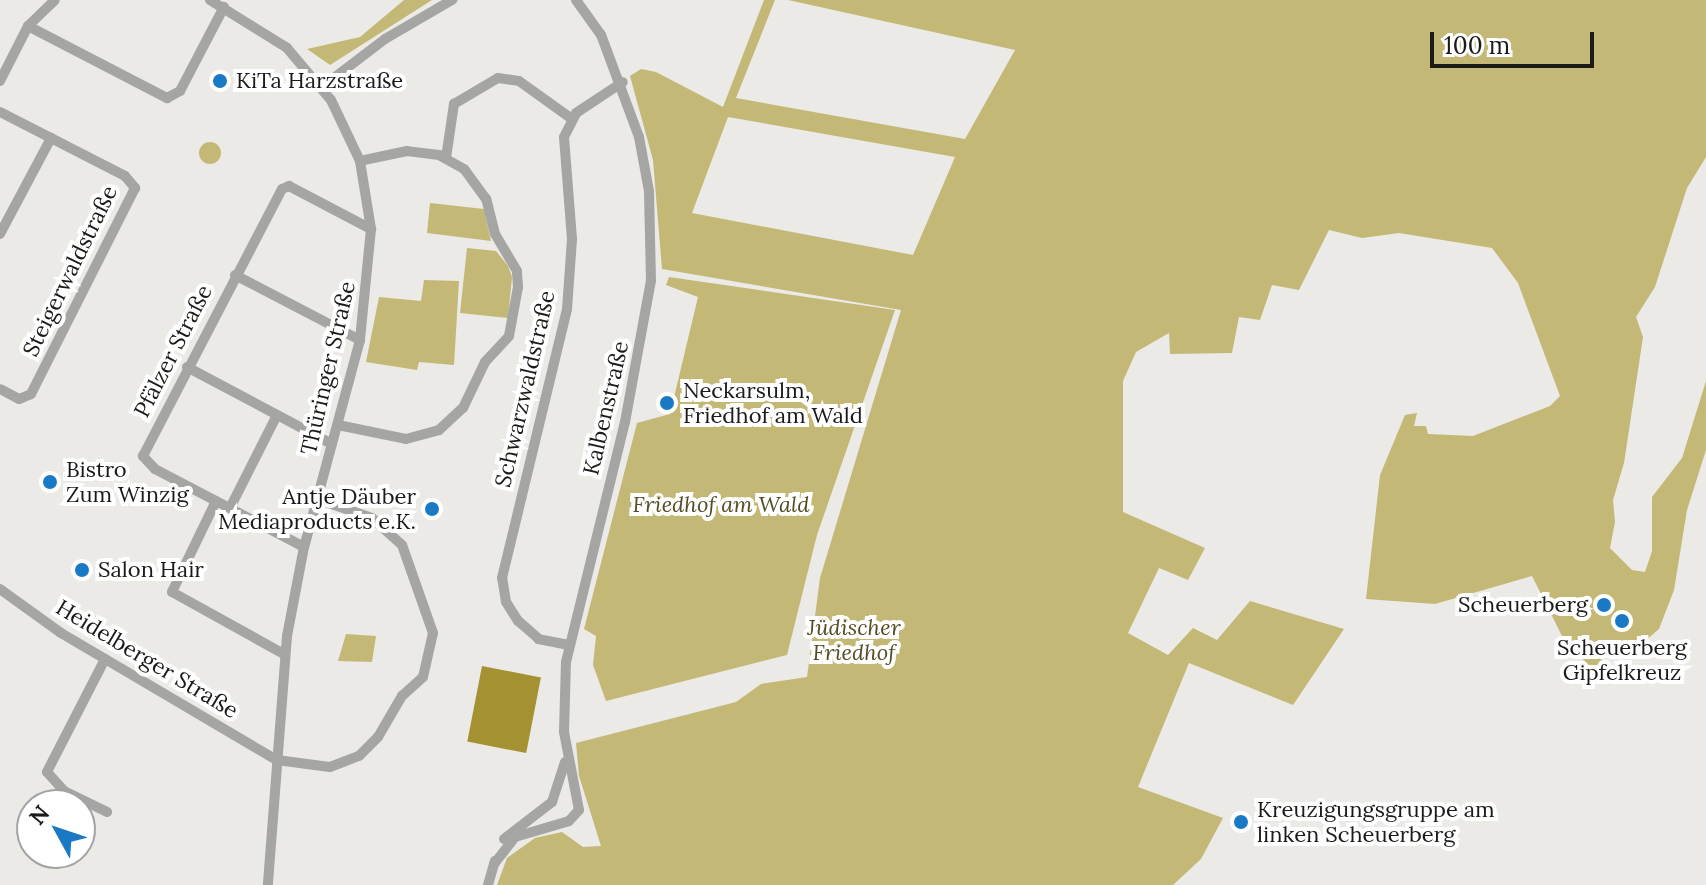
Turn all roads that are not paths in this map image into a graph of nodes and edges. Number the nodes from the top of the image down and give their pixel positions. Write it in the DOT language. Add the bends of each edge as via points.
graph roads {
  1 [pos="55,0"];
  2 [pos="210,0"];
  3 [pos="452,0"];
  4 [pos="576,0"];
  5 [pos="224,7"];
  6 [pos="28,26"];
  7 [pos="0,81"];
  8 [pos="623,82"];
  9 [pos="322,87"];
  10 [pos="0,112"];
  11 [pos="572,119"];
  12 [pos="51,138"];
  13 [pos="446,158"];
  14 [pos="360,161"];
  15 [pos="371,229"];
  16 [pos="0,234"];
  17 [pos="235,275"];
  18 [pos="360,340"];
  19 [pos="187,367"];
  20 [pos="0,389"];
  21 [pos="277,415"];
  22 [pos="338,425"];
  23 [pos="332,444"];
  24 [pos="317,499"];
  25 [pos="216,501"];
  26 [pos="230,508"];
  27 [pos="304,547"];
  28 [pos="0,589"];
  29 [pos="569,645"];
  30 [pos="284,654"];
  31 [pos="105,659"];
  32 [pos="566,748"];
  33 [pos="277,760"];
  34 [pos="107,812"];
  35 [pos="494,864"];
  36 [pos="268,885"];
  37 [pos="488,885"];
  1 -- 6 [label="street"];
  2 -- 5 [label="street, Thüringer Straße"];
  3 -- 9 [label="street" via="385,39"];
  4 -- 8 [label="street, Kalbenstraße" via="592,19"];
  5 -- 6 [label="street" via="180,91 167,98"];
  5 -- 9 [label="street, Thüringer Straße" via="277,40"];
  6 -- 7 [label="street"];
  8 -- 11 [label="street"];
  8 -- 29 [label="street, Kalbenstraße" via="649,191 651,281 628,408"];
  9 -- 14 [label="street, Thüringer Straße"];
  10 -- 12 [label="street, Steigerwaldstraße"];
  11 -- 13 [label="street" via="519,81 498,78 454,104"];
  11 -- 29 [label="street, Schwarzwaldstraße" via="562,145 572,239 567,309 502,578 506,602 518,621 539,639"];
  12 -- 16 [label="street"];
  12 -- 20 [label="street, Steigerwaldstraße" via="125,176 135,192 31,394 19,399"];
  13 -- 14 [label="street" via="407,151"];
  13 -- 22 [label="street" via="479,184 500,246 517,271 509,336 485,362 463,408 439,430 406,439"];
  14 -- 15 [label="street, Thüringer Straße"];
  15 -- 17 [label="street, Pfälzer Straße" via="286,186"];
  15 -- 18 [label="street, Thüringer Straße"];
  17 -- 18 [label="street"];
  17 -- 19 [label="street, Pfälzer Straße"];
  18 -- 22 [label="street, Thüringer Straße"];
  19 -- 21 [label="street"];
  19 -- 25 [label="street, Pfälzer Straße" via="143,456 148,465"];
  21 -- 23 [label="street"];
  21 -- 26 [label="street"];
  22 -- 23 [label="street, Thüringer Straße"];
  23 -- 24 [label="street, Thüringer Straße"];
  24 -- 27 [label="street, Thüringer Straße"];
  24 -- 33 [label="street" via="372,518 402,545 431,624 431,646 423,677 402,696 378,737 359,756 330,767"];
  25 -- 26 [label="street, Pfälzer Straße"];
  25 -- 30 [label="street" via="172,592"];
  26 -- 27 [label="street, Pfälzer Straße"];
  27 -- 30 [label="street, Thüringer Straße"];
  28 -- 31 [label="street, Heidelberger Straße"];
  29 -- 32 [label="street, Kalbenstraße" via="563,682"];
  30 -- 33 [label="street, Thüringer Straße"];
  31 -- 33 [label="street, Heidelberger Straße"];
  31 -- 34 [label="street" via="47,772 64,791"];
  32 -- 35 [label="street" via="557,793 505,837"];
  32 -- 35 [label="street, Kalbenstraße" via="579,810 569,821 515,837"];
  33 -- 36 [label="street, Thüringer Straße"];
  35 -- 37 [label="street"];
}
